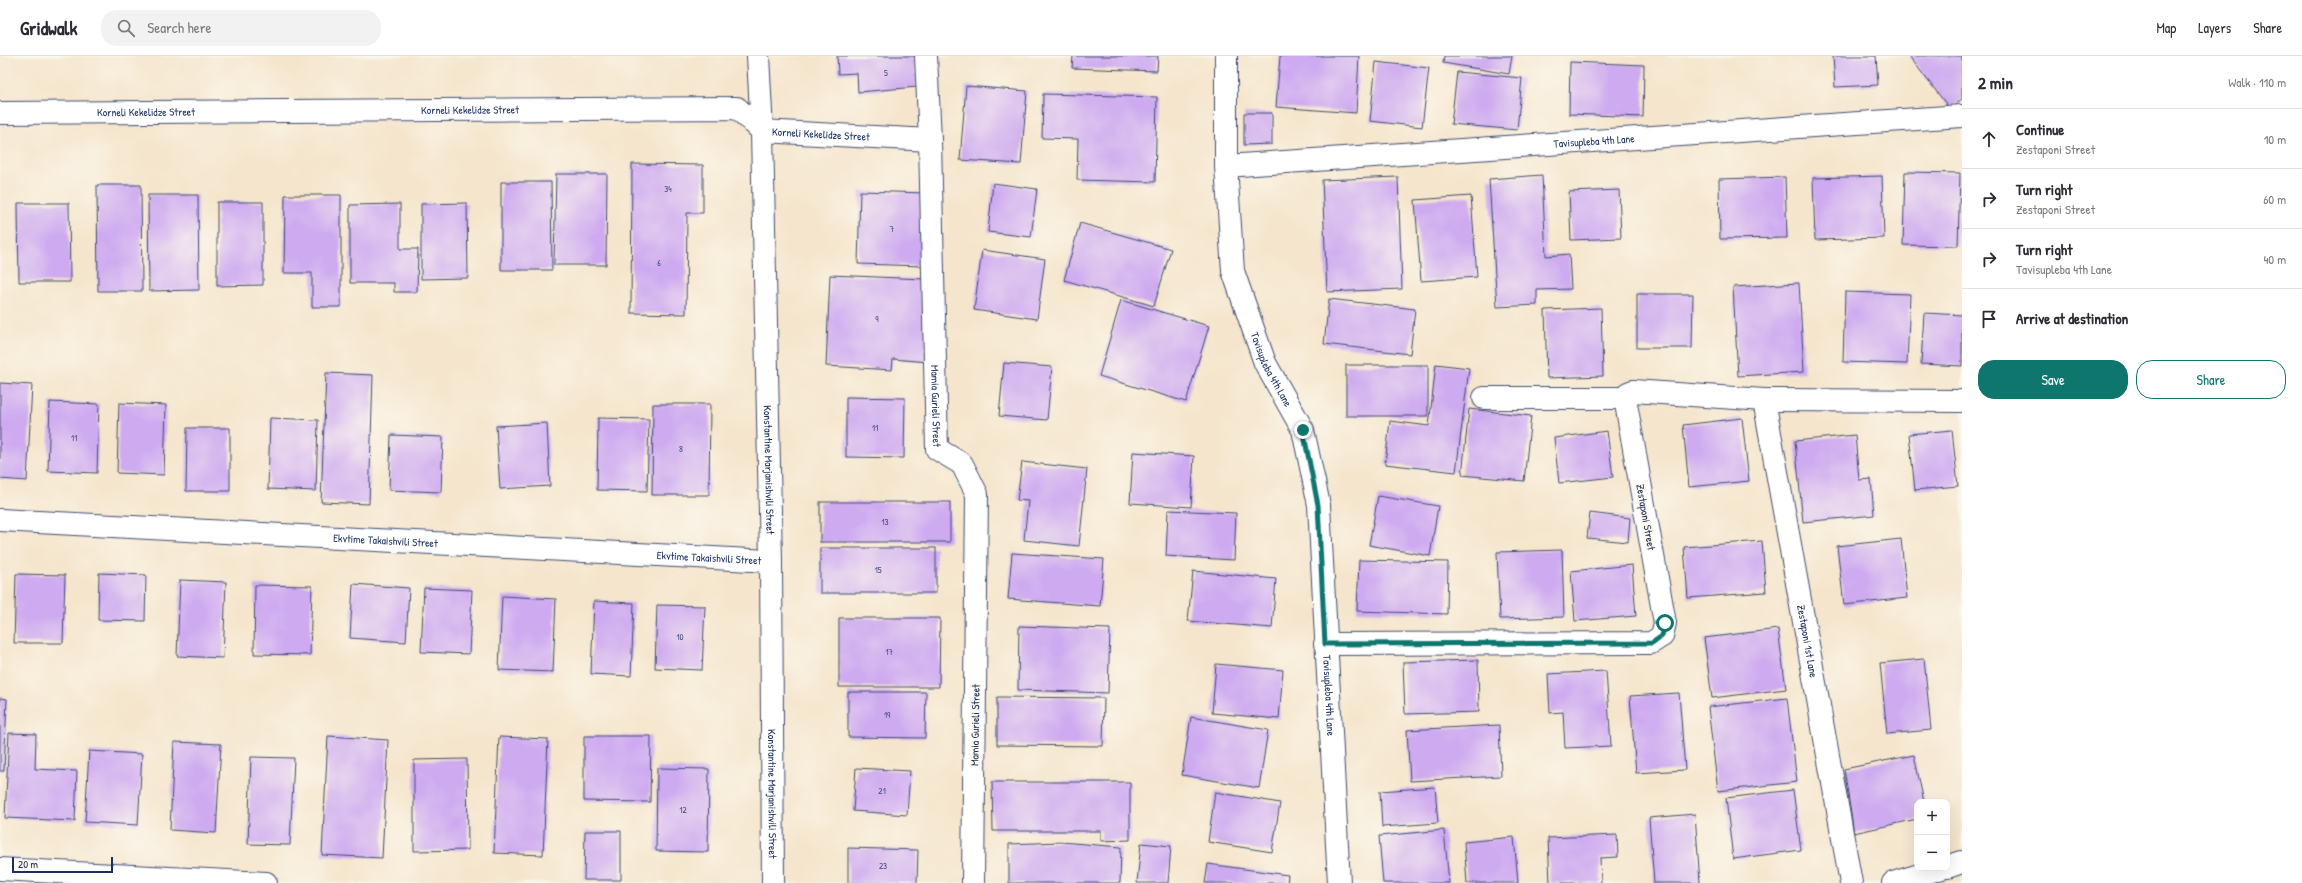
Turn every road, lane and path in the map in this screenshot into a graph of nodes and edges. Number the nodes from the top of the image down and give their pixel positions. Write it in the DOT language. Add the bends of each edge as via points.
graph roads {
  1 [pos="758,56"];
  2 [pos="926,56"];
  3 [pos="1226,56"];
  4 [pos="0,113"];
  5 [pos="1962,116"];
  6 [pos="762,131"];
  7 [pos="930,140"];
  8 [pos="1226,166"];
  9 [pos="1484,398"];
  10 [pos="1626,398"];
  11 [pos="1764,400"];
  12 [pos="1962,401"];
  13 [pos="0,520"];
  14 [pos="771,561"];
  15 [pos="1325,644"];
  16 [pos="1962,862"];
  17 [pos="1950,865"];
  18 [pos="0,869"];
  19 [pos="1932,871"];
  20 [pos="266,883"];
  21 [pos="773,883"];
  22 [pos="973,883"];
  23 [pos="1339,883"];
  24 [pos="1850,883"];
  25 [pos="1893,883"];
  1 -- 6 [label="street, Konstantine Marjanishvili Street"];
  2 -- 7 [label="street, Mamia Gurieli Street"];
  3 -- 8 [label="street, Tavisupleba 4th Lane"];
  4 -- 6 [label="street, Korneli Kekelidze Street" via="737,108"];
  5 -- 8 [label="street, Tavisupleba 4th Lane"];
  6 -- 7 [label="street, Korneli Kekelidze Street"];
  6 -- 14 [label="street, Konstantine Marjanishvili Street"];
  7 -- 22 [label="street, Mamia Gurieli Street" via="937,449 962,464 977,494"];
  8 -- 15 [label="street, Tavisupleba 4th Lane" via="1233,271 1265,363 1303,430 1308,452 1318,505"];
  9 -- 10 [label="street"];
  10 -- 11 [label="street" via="1628,393 1633,391"];
  10 -- 15 [label="street, Zestaponi Street" via="1665,623 1662,636 1652,643"];
  11 -- 12 [label="street"];
  11 -- 24 [label="street, Zestaponi 1st Lane"];
  13 -- 14 [label="street, Ekvtime Takaishvili Street"];
  14 -- 21 [label="street, Konstantine Marjanishvili Street"];
  15 -- 23 [label="street, Tavisupleba 4th Lane"];
  16 -- 17 [label="street"];
  18 -- 20 [label="street"];
  19 -- 25 [label="street"];
}
